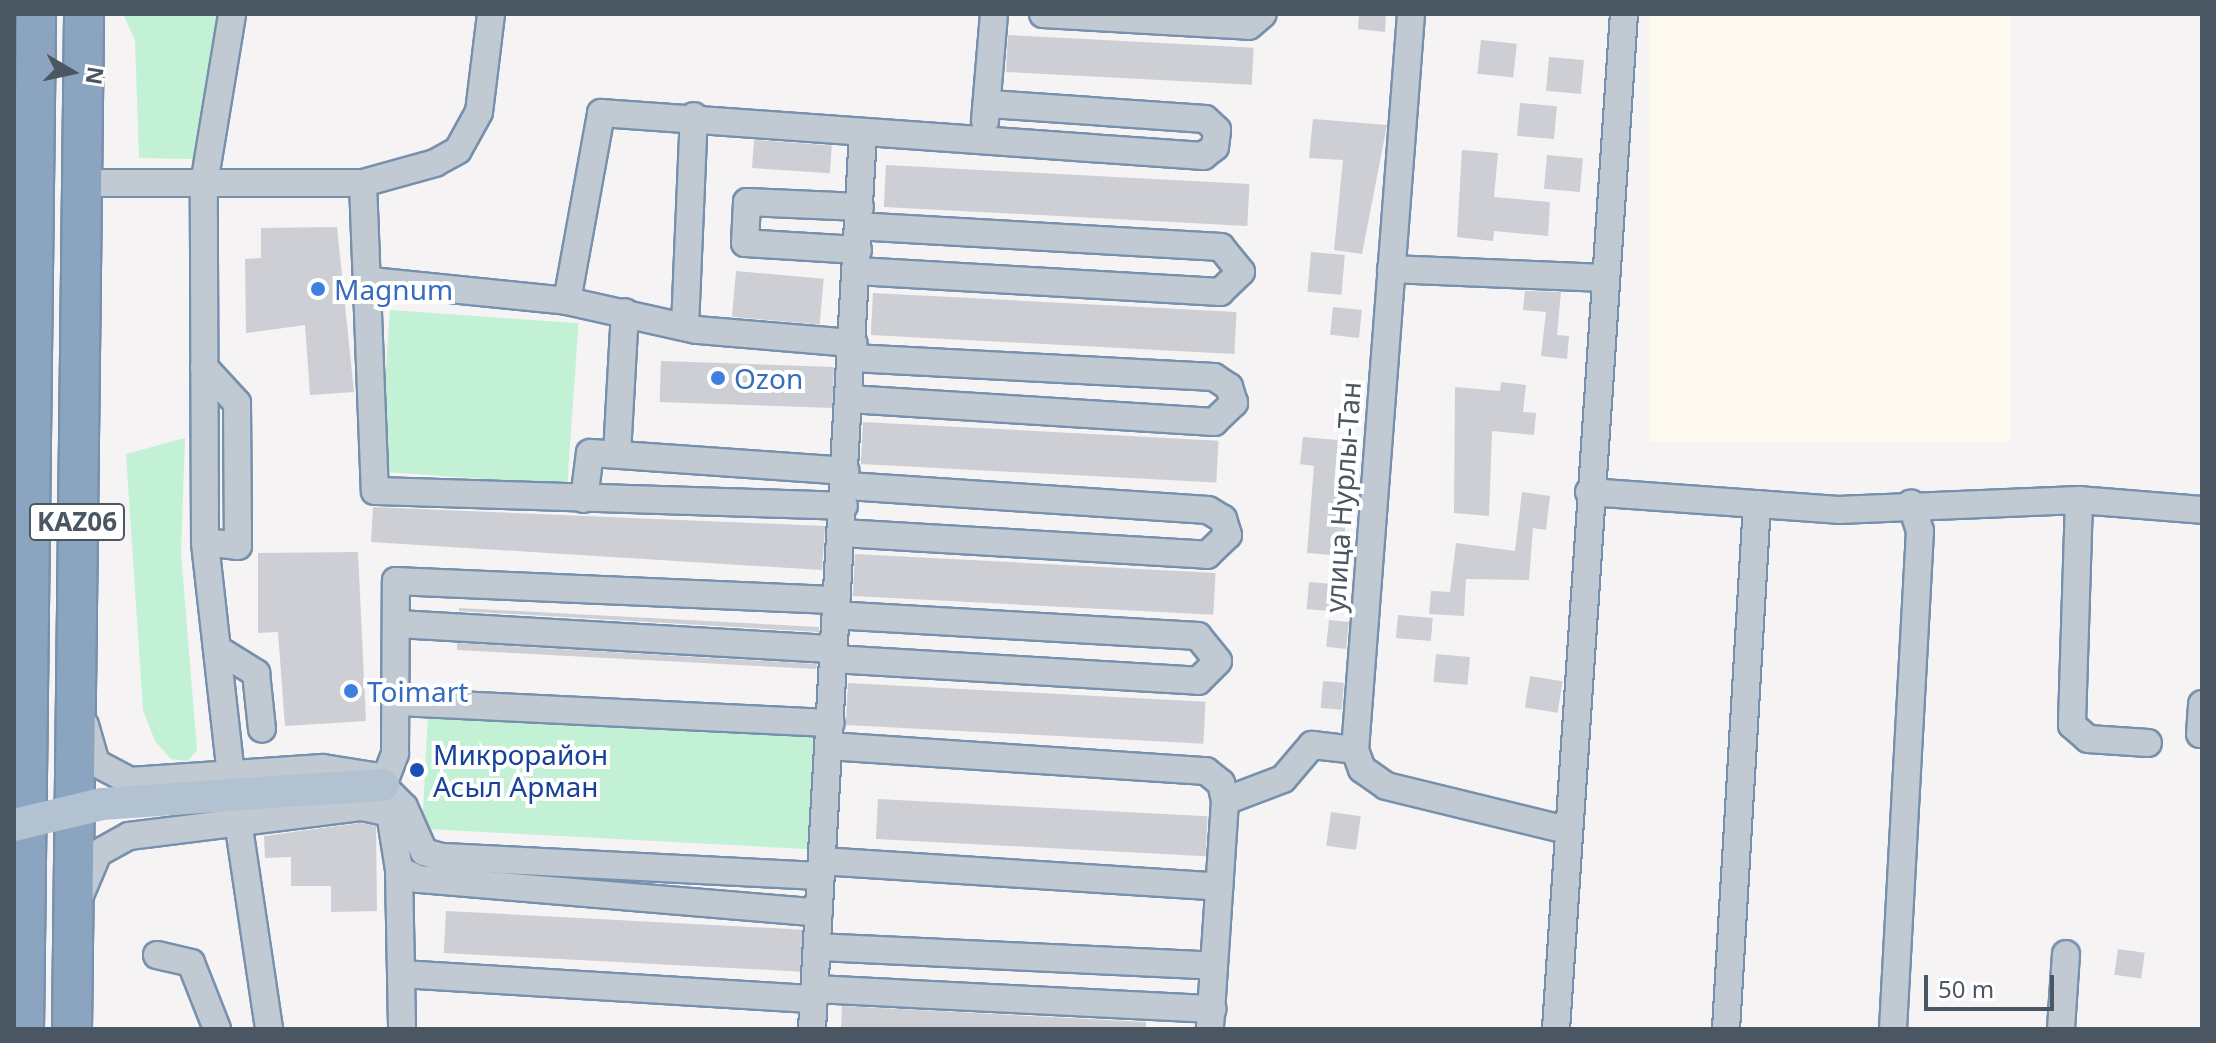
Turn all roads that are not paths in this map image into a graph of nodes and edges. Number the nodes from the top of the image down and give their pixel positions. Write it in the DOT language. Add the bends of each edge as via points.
graph roads {
  1 [pos="36,14"];
  2 [pos="84,14"];
  3 [pos="232,14"];
  4 [pos="491,14"];
  5 [pos="994,14"];
  6 [pos="1043,14"];
  7 [pos="1263,14"];
  8 [pos="1411,14"];
  9 [pos="1624,14"];
  10 [pos="990,104"];
  11 [pos="694,116"];
  12 [pos="863,134"];
  13 [pos="973,141"];
  14 [pos="24,164"];
  15 [pos="81,183"];
  16 [pos="363,183"];
  17 [pos="204,184"];
  18 [pos="859,238"];
  19 [pos="1391,269"];
  20 [pos="23,277"];
  21 [pos="1604,278"];
  22 [pos="371,281"];
  23 [pos="567,301"];
  24 [pos="625,312"];
  25 [pos="685,327"];
  26 [pos="852,350"];
  27 [pos="849,399"];
  28 [pos="617,454"];
  29 [pos="844,488"];
  30 [pos="1589,492"];
  31 [pos="584,499"];
  32 [pos="2079,500"];
  33 [pos="1911,503"];
  34 [pos="1757,504"];
  35 [pos="2202,510"];
  36 [pos="842,533"];
  37 [pos="837,608"];
  38 [pos="398,624"];
  39 [pos="219,650"];
  40 [pos="834,654"];
  41 [pos="21,658"];
  42 [pos="76,672"];
  43 [pos="397,702"];
  44 [pos="2202,704"];
  45 [pos="262,729"];
  46 [pos="2200,734"];
  47 [pos="829,735"];
  48 [pos="2148,743"];
  49 [pos="1355,750"];
  50 [pos="231,775"];
  51 [pos="383,785"];
  52 [pos="1225,801"];
  53 [pos="238,821"];
  54 [pos="1567,830"];
  55 [pos="18,840"];
  56 [pos="821,869"];
  57 [pos="399,870"];
  58 [pos="1219,887"];
  59 [pos="819,913"];
  60 [pos="72,938"];
  61 [pos="817,947"];
  62 [pos="2066,954"];
  63 [pos="157,955"];
  64 [pos="1214,966"];
  65 [pos="401,974"];
  66 [pos="814,994"];
  67 [pos="1211,1019"];
  68 [pos="24,1029"];
  69 [pos="72,1029"];
  70 [pos="217,1029"];
  71 [pos="269,1029"];
  72 [pos="402,1029"];
  73 [pos="812,1029"];
  74 [pos="1556,1029"];
  75 [pos="1726,1029"];
  76 [pos="1893,1029"];
  77 [pos="2061,1029"];
  1 -- 14 [label="highway, KАZ06"];
  2 -- 15 [label="highway, KАZ06"];
  3 -- 17 [label="street"];
  4 -- 16 [label="street" via="485,87 458,150"];
  5 -- 10 [label="street"];
  6 -- 7 [label="street" via="1249,26"];
  8 -- 19 [label="street, улица Нурлы-Тан"];
  9 -- 21 [label="street"];
  10 -- 13 [label="street"];
  10 -- 13 [label="street" via="1205,119 1217,130 1215,147 1203,156"];
  11 -- 12 [label="street"];
  11 -- 23 [label="street" via="601,113"];
  11 -- 25 [label="street"];
  12 -- 13 [label="street"];
  12 -- 18 [label="street"];
  14 -- 20 [label="highway, KАZ06"];
  15 -- 17 [label="street"];
  15 -- 42 [label="highway, KАZ06"];
  16 -- 17 [label="street"];
  16 -- 22 [label="street"];
  17 -- 39 [label="street" via="205,542"];
  18 -- 18 [label="street" via="1221,247 1241,272 1220,292"];
  18 -- 26 [label="street"];
  19 -- 21 [label="street"];
  19 -- 49 [label="street, улица Нурлы-Тан"];
  20 -- 41 [label="highway, KАZ06"];
  21 -- 30 [label="street"];
  22 -- 23 [label="street"];
  22 -- 31 [label="street" via="375,491"];
  23 -- 24 [label="street"];
  24 -- 25 [label="street"];
  24 -- 28 [label="street"];
  25 -- 26 [label="street"];
  26 -- 27 [label="street"];
  26 -- 27 [label="street" via="1214,377 1229,387 1234,403 1214,422"];
  27 -- 29 [label="street"];
  28 -- 29 [label="street"];
  28 -- 31 [label="street" via="590,453"];
  29 -- 31 [label="street"];
  29 -- 36 [label="street"];
  29 -- 36 [label="street" via="1208,510 1223,519 1228,535 1207,555"];
  30 -- 34 [label="street"];
  30 -- 54 [label="street"];
  32 -- 33 [label="street"];
  32 -- 35 [label="street"];
  32 -- 48 [label="street" via="2072,725 2088,739"];
  33 -- 34 [label="street" via="1838,510"];
  33 -- 76 [label="street" via="1920,531"];
  34 -- 75 [label="street"];
  36 -- 37 [label="street"];
  37 -- 38 [label="street" via="396,581"];
  37 -- 40 [label="street"];
  37 -- 40 [label="street" via="1198,636 1218,661 1198,681"];
  38 -- 40 [label="street"];
  38 -- 43 [label="street"];
  39 -- 45 [label="street" via="256,673"];
  39 -- 50 [label="street"];
  40 -- 47 [label="street"];
  41 -- 55 [label="highway, KАZ06"];
  42 -- 50 [label="street" via="88,745 110,777"];
  42 -- 60 [label="highway, KАZ06"];
  43 -- 47 [label="street"];
  43 -- 51 [label="street" via="395,753"];
  44 -- 46 [label="street"];
  47 -- 52 [label="street" via="1206,771 1221,783"];
  47 -- 56 [label="street"];
  49 -- 52 [label="street" via="1312,745 1283,779"];
  49 -- 54 [label="street" via="1362,769 1386,786"];
  50 -- 51 [label="street" via="323,768 361,772"];
  51 -- 55 [label="main road, bridge" via="102,804"];
  51 -- 56 [label="street" via="404,807 424,852 442,857"];
  52 -- 58 [label="street"];
  53 -- 57 [label="street" via="381,809 393,821"];
  53 -- 60 [label="street" via="111,844 89,870"];
  53 -- 71 [label="street"];
  54 -- 74 [label="street"];
  55 -- 68 [label="highway, KАZ06"];
  56 -- 58 [label="street"];
  56 -- 59 [label="street"];
  57 -- 59 [label="street" via="436,882"];
  57 -- 65 [label="street"];
  58 -- 64 [label="street"];
  59 -- 61 [label="street"];
  60 -- 69 [label="highway, KАZ06"];
  61 -- 64 [label="street"];
  61 -- 66 [label="street"];
  62 -- 77 [label="street"];
  63 -- 70 [label="street" via="191,963"];
  64 -- 67 [label="street"];
  65 -- 66 [label="street"];
  65 -- 72 [label="street"];
  66 -- 67 [label="street"];
  66 -- 73 [label="street"];
}
